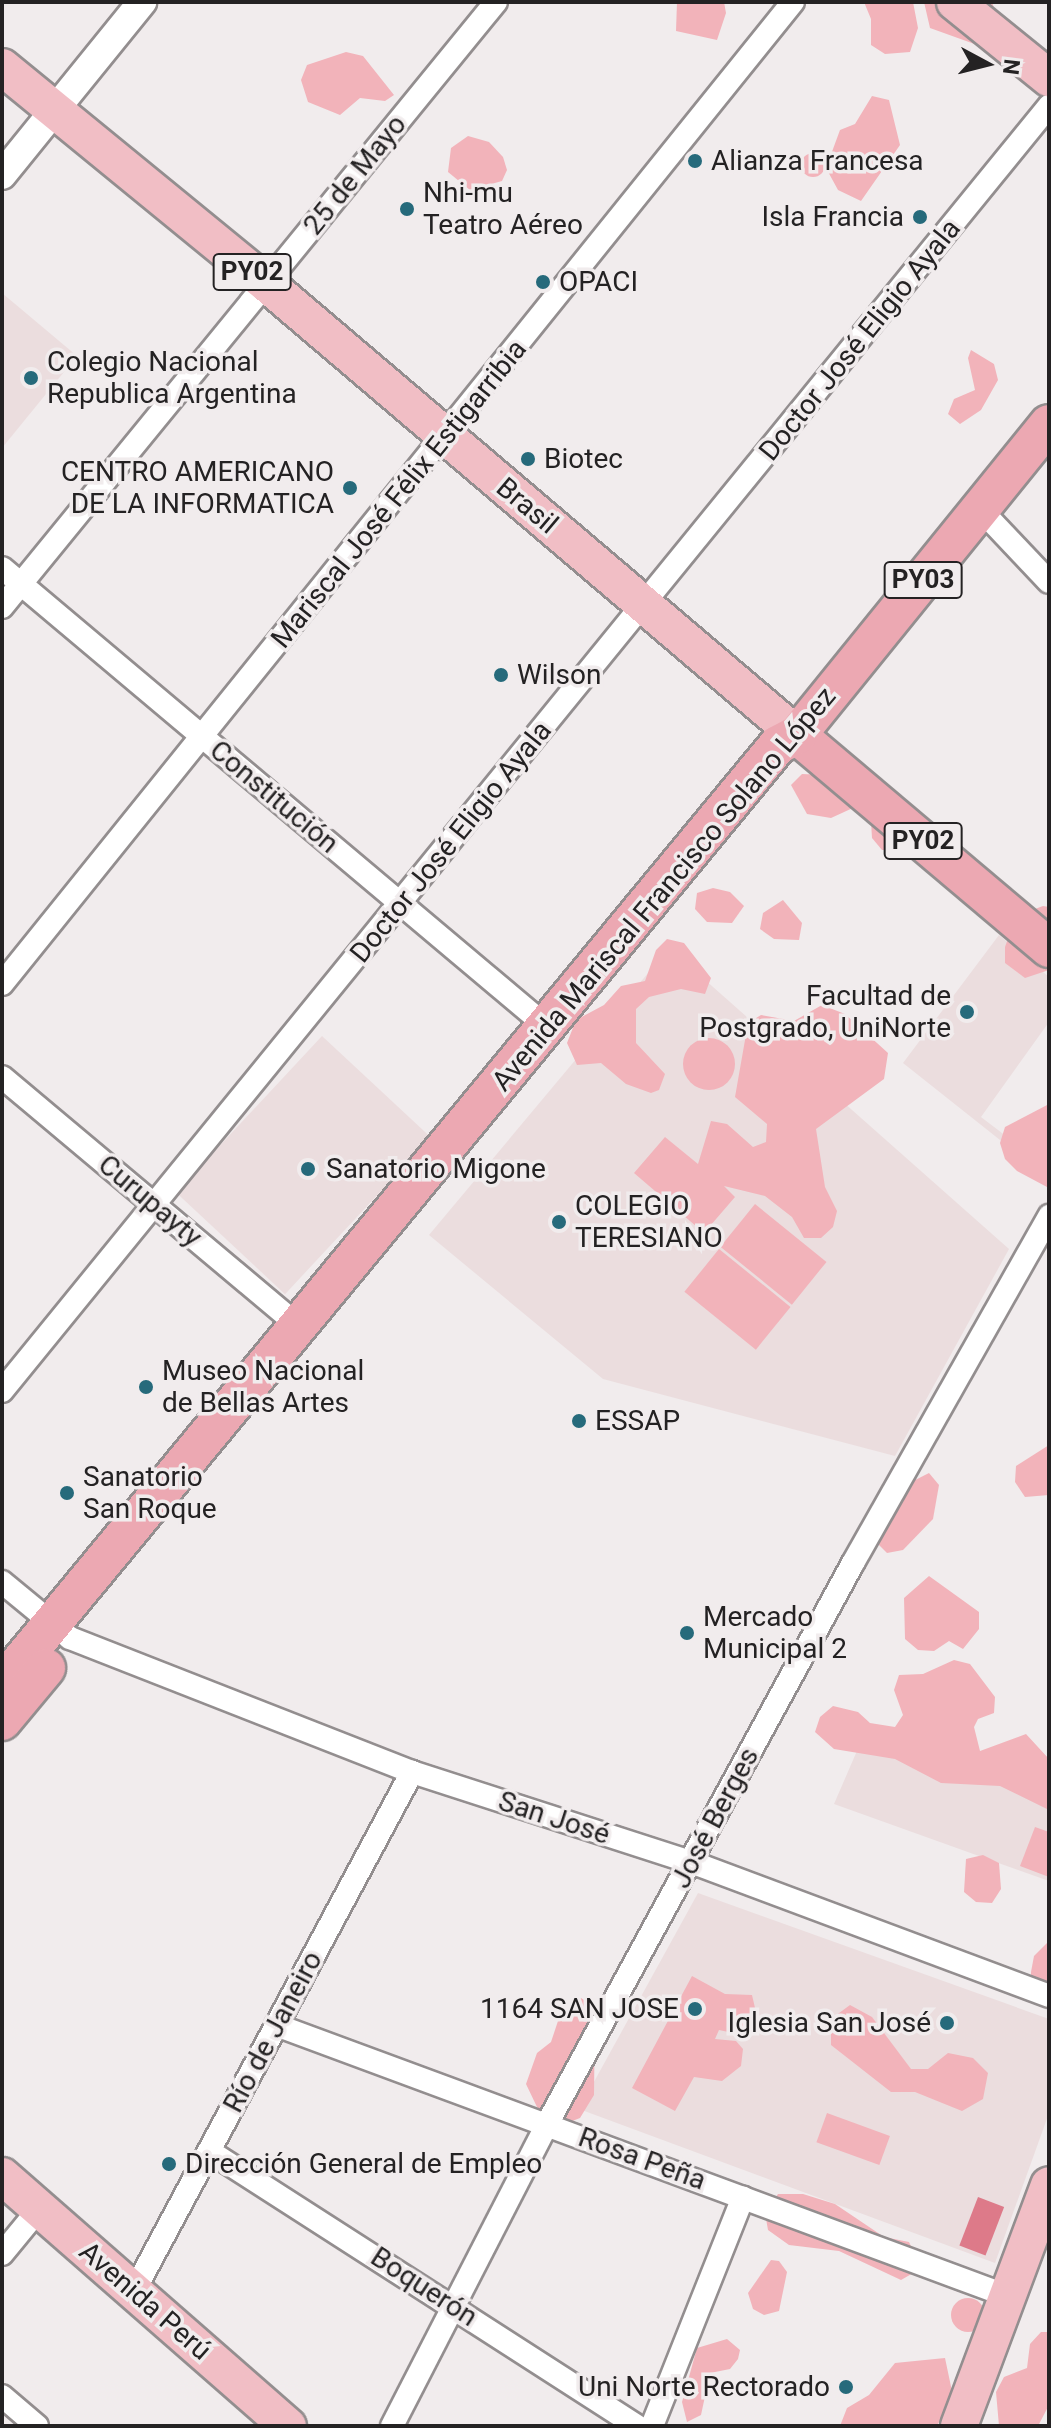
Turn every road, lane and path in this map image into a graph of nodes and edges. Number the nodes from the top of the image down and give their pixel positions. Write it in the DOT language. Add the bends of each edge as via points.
graph roads {
  1 [pos="142,2"];
  2 [pos="793,2"];
  3 [pos="955,2"];
  4 [pos="490,4"];
  5 [pos="2,67"];
  6 [pos="1049,78"];
  7 [pos="1049,106"];
  8 [pos="56,109"];
  9 [pos="2,175"];
  10 [pos="267,284"];
  11 [pos="1049,424"];
  12 [pos="446,439"];
  13 [pos="980,509"];
  14 [pos="2,568"];
  15 [pos="1049,582"];
  16 [pos="21,584"];
  17 [pos="644,606"];
  18 [pos="2,607"];
  19 [pos="797,734"];
  20 [pos="201,736"];
  21 [pos="401,904"];
  22 [pos="1049,948"];
  23 [pos="2,984"];
  24 [pos="546,1026"];
  25 [pos="2,1077"];
  26 [pos="465,1155"];
  27 [pos="155,1204"];
  28 [pos="1049,1216"];
  29 [pos="298,1325"];
  30 [pos="2,1391"];
  31 [pos="2,1582"];
  32 [pos="61,1631"];
  33 [pos="2,1684"];
  34 [pos="2,1721"];
  35 [pos="412,1772"];
  36 [pos="691,1862"];
  37 [pos="1049,1996"];
  38 [pos="276,2025"];
  39 [pos="547,2124"];
  40 [pos="209,2151"];
  41 [pos="2,2176"];
  42 [pos="1049,2185"];
  43 [pos="743,2197"];
  44 [pos="39,2209"];
  45 [pos="2,2254"];
  46 [pos="134,2291"];
  47 [pos="1008,2296"];
  48 [pos="455,2306"];
  49 [pos="2,2396"];
  50 [pos="37,2426"];
  51 [pos="288,2426"];
  52 [pos="392,2426"];
  53 [pos="637,2426"];
  54 [pos="652,2426"];
  55 [pos="959,2426"];
  1 -- 8 [label="street"];
  2 -- 12 [label="street, Mariscal José Félix Estigarribia"];
  3 -- 6 [label="main road"];
  4 -- 10 [label="street, 25 de Mayo"];
  5 -- 8 [label="main road, Brasil / PY02"];
  7 -- 17 [label="street, Doctor José Eligio Ayala"];
  8 -- 9 [label="street"];
  8 -- 10 [label="main road, Brasil / PY02"];
  10 -- 12 [label="main road, Brasil / PY02"];
  10 -- 16 [label="street, 25 de Mayo"];
  11 -- 13 [label="highway, Avenida Mariscal Francisco Solano López / PY03"];
  12 -- 17 [label="main road, Brasil / PY02"];
  12 -- 20 [label="street, Mariscal José Félix Estigarribia"];
  13 -- 15 [label="street"];
  13 -- 19 [label="highway, Avenida Mariscal Francisco Solano López / PY03"];
  14 -- 16 [label="street, Constitución"];
  16 -- 18 [label="street, 25 de Mayo"];
  16 -- 20 [label="street, Constitución"];
  17 -- 19 [label="main road, Brasil / PY02"];
  17 -- 21 [label="street, Doctor José Eligio Ayala"];
  19 -- 22 [label="highway, Brasil / PY02"];
  19 -- 24 [label="highway, Avenida Mariscal Francisco Solano López" via="778,745"];
  19 -- 26 [label="highway, Avenida Mariscal Francisco Solano López" via="787,761"];
  20 -- 21 [label="street, Constitución"];
  20 -- 23 [label="street, Mariscal José Félix Estigarribia"];
  21 -- 24 [label="street, Constitución"];
  21 -- 27 [label="street, Doctor José Eligio Ayala"];
  24 -- 26 [label="highway" via="536,1058 476,1133"];
  24 -- 29 [label="highway, Avenida Mariscal Francisco Solano López"];
  25 -- 27 [label="street, Curupayty"];
  26 -- 32 [label="highway, Avenida Mariscal Francisco Solano López"];
  27 -- 29 [label="street, Curupayty"];
  27 -- 30 [label="street, Doctor José Eligio Ayala"];
  28 -- 36 [label="street, José Berges"];
  29 -- 32 [label="highway, Avenida Mariscal Francisco Solano López"];
  31 -- 32 [label="street, San José"];
  32 -- 33 [label="highway, Avenida Mariscal Francisco Solano López"];
  32 -- 34 [label="highway, Avenida Mariscal Francisco Solano López"];
  32 -- 35 [label="street, San José"];
  35 -- 36 [label="street, San José"];
  35 -- 38 [label="street, Río de Janeiro"];
  36 -- 37 [label="street, San José"];
  36 -- 39 [label="street, José Berges"];
  38 -- 39 [label="street, Rosa Peña"];
  38 -- 40 [label="street, Río de Janeiro"];
  39 -- 43 [label="street, Rosa Peña"];
  39 -- 48 [label="street, José Berges"];
  40 -- 46 [label="street, Río de Janeiro"];
  40 -- 48 [label="street, Boquerón"];
  41 -- 44 [label="main road, Avenida Perú"];
  42 -- 47 [label="main road"];
  43 -- 47 [label="street, Rosa Peña"];
  43 -- 54 [label="street"];
  44 -- 45 [label="street"];
  44 -- 46 [label="main road, Avenida Perú"];
  46 -- 51 [label="main road, Avenida Perú"];
  47 -- 55 [label="main road"];
  48 -- 52 [label="street, José Berges"];
  48 -- 53 [label="street, Boquerón"];
  49 -- 50 [label="street"];
}
